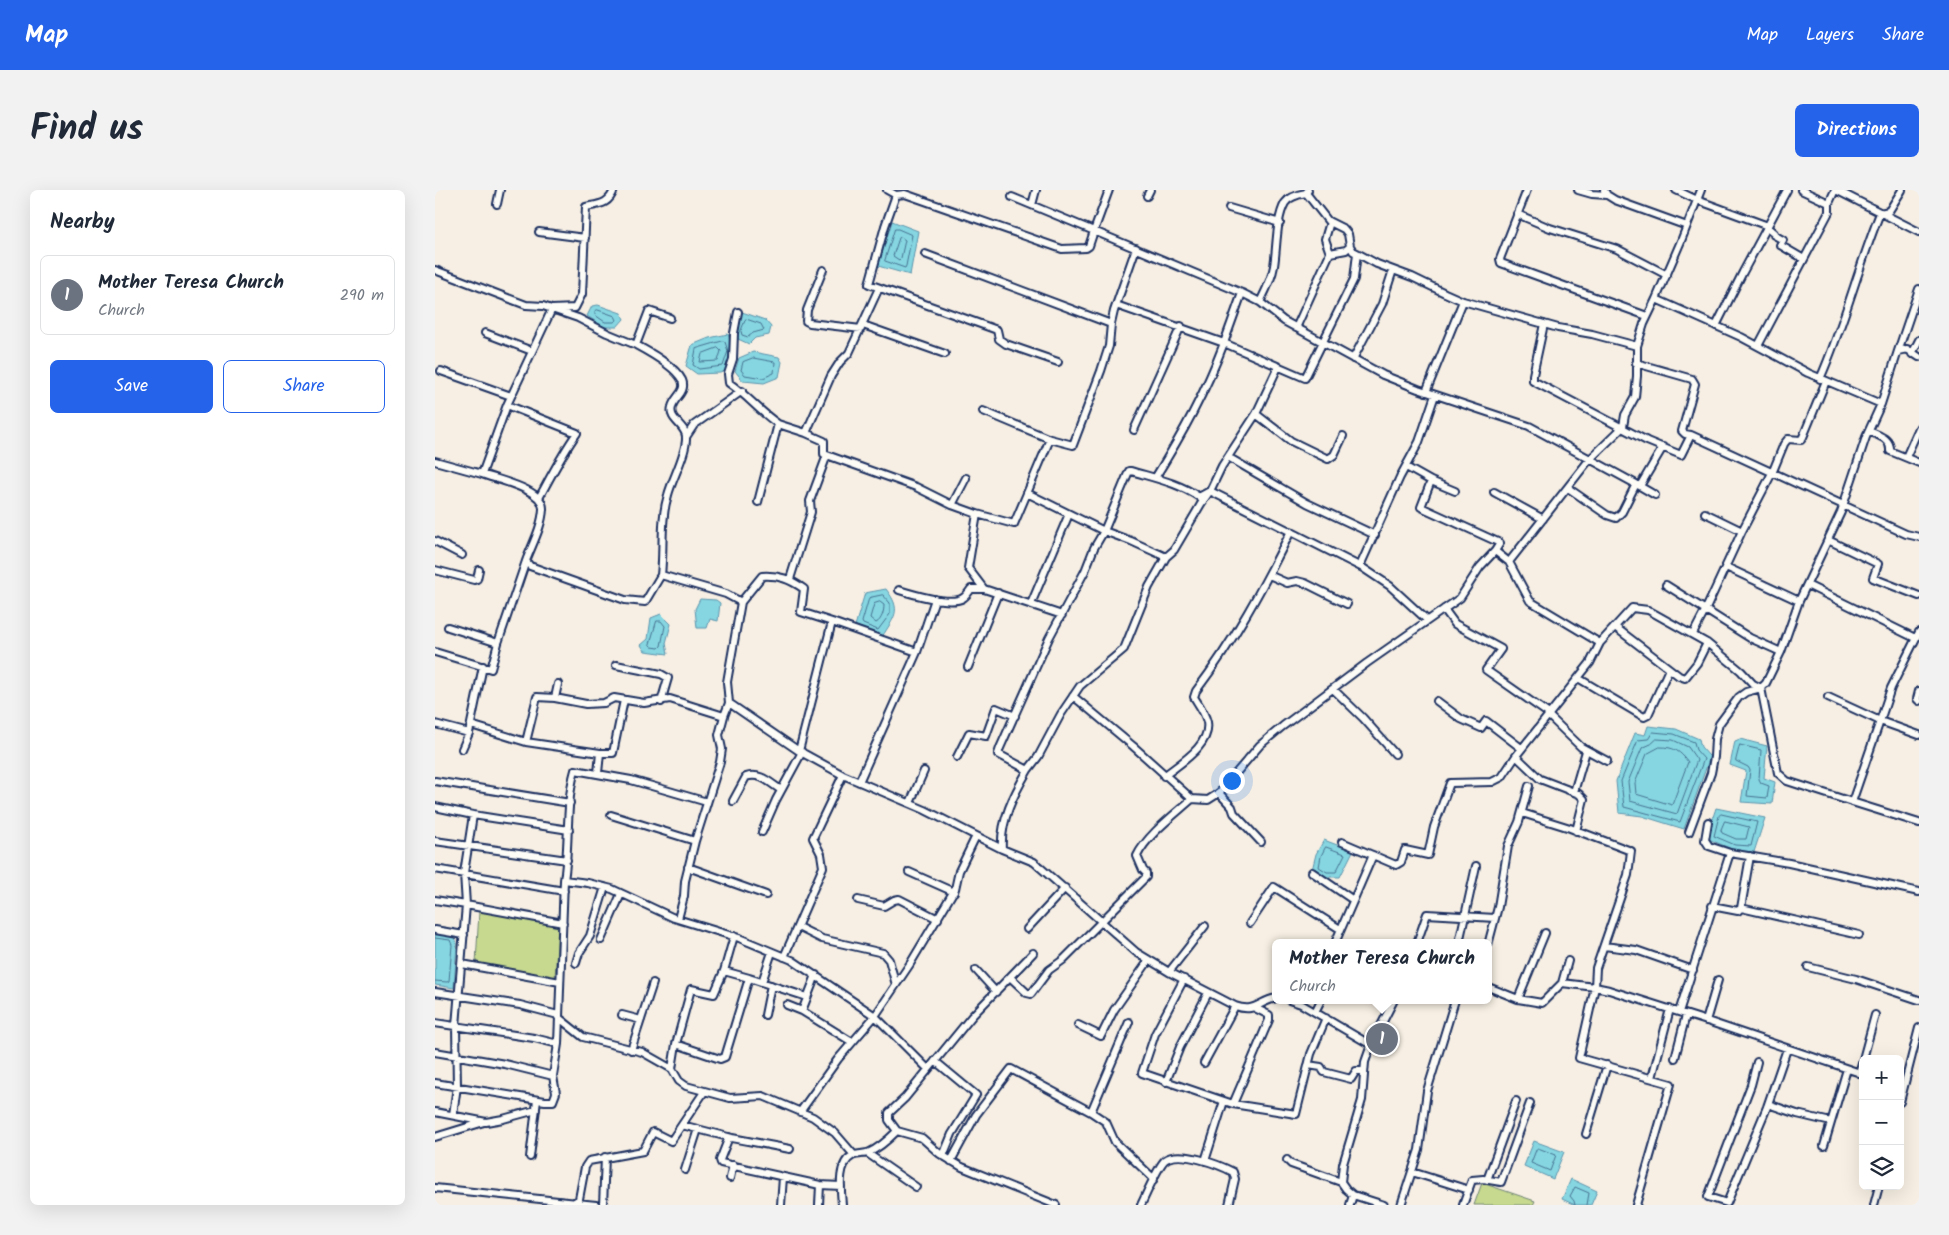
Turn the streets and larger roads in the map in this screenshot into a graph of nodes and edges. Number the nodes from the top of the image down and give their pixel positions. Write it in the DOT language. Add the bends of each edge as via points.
graph roads {
  1 [pos="500,190"];
  2 [pos="614,190"];
  3 [pos="887,190"];
  4 [pos="1036,190"];
  5 [pos="1109,190"];
  6 [pos="1527,190"];
  7 [pos="1579,190"];
  8 [pos="1676,190"];
  9 [pos="1701,190"];
  10 [pos="1787,190"];
  11 [pos="1801,190"];
  12 [pos="1835,190"];
  13 [pos="1902,190"];
  14 [pos="1307,192"];
  15 [pos="1606,192"];
  16 [pos="896,195"];
  17 [pos="1011,197"];
  18 [pos="1697,200"];
  19 [pos="1829,203"];
  20 [pos="497,204"];
  21 [pos="1031,205"];
  22 [pos="1229,208"];
  23 [pos="1880,213"];
  24 [pos="1517,214"];
  25 [pos="1280,222"];
  26 [pos="1329,222"];
  27 [pos="1687,226"];
  28 [pos="1767,227"];
  29 [pos="1094,231"];
  30 [pos="539,232"];
  31 [pos="1919,232"];
  32 [pos="585,238"];
  33 [pos="1350,246"];
  34 [pos="1136,248"];
  35 [pos="1329,253"];
  36 [pos="1357,253"];
  37 [pos="925,254"];
  38 [pos="1804,259"];
  39 [pos="435,270"];
  40 [pos="823,270"];
  41 [pos="1393,270"];
  42 [pos="1667,275"];
  43 [pos="879,288"];
  44 [pos="1919,289"];
  45 [pos="1242,293"];
  46 [pos="1656,298"];
  47 [pos="1463,301"];
  48 [pos="1260,302"];
  49 [pos="1116,305"];
  50 [pos="552,309"];
  51 [pos="738,312"];
  52 [pos="1647,316"];
  53 [pos="670,318"];
  54 [pos="1111,324"];
  55 [pos="1544,324"];
  56 [pos="1181,326"];
  57 [pos="1716,326"];
  58 [pos="862,327"];
  59 [pos="1296,328"];
  60 [pos="485,333"];
  61 [pos="1919,340"];
  62 [pos="1223,343"];
  63 [pos="1323,344"];
  64 [pos="636,345"];
  65 [pos="1637,346"];
  66 [pos="1758,346"];
  67 [pos="532,351"];
  68 [pos="1899,351"];
  69 [pos="945,354"];
  70 [pos="1916,356"];
  71 [pos="1353,359"];
  72 [pos="1058,362"];
  73 [pos="1636,363"];
  74 [pos="1278,367"];
  75 [pos="441,371"];
  76 [pos="1823,380"];
  77 [pos="742,391"];
  78 [pos="1426,392"];
  79 [pos="1435,395"];
  80 [pos="511,396"];
  81 [pos="1881,404"];
  82 [pos="507,405"];
  83 [pos="983,411"];
  84 [pos="1257,414"];
  85 [pos="778,424"];
  86 [pos="1623,427"];
  87 [pos="1919,428"];
  88 [pos="1134,430"];
  89 [pos="1869,431"];
  90 [pos="806,432"];
  91 [pos="1691,435"];
  92 [pos="1343,436"];
  93 [pos="686,437"];
  94 [pos="1050,439"];
  95 [pos="1663,447"];
  96 [pos="827,455"];
  97 [pos="1228,457"];
  98 [pos="1906,457"];
  99 [pos="1589,460"];
  100 [pos="435,461"];
  101 [pos="1919,463"];
  102 [pos="1406,467"];
  103 [pos="1773,471"];
  104 [pos="482,474"];
  105 [pos="966,478"];
  106 [pos="1155,478"];
  107 [pos="1431,481"];
  108 [pos="1638,485"];
  109 [pos="1568,488"];
  110 [pos="1210,491"];
  111 [pos="1455,491"];
  112 [pos="1494,492"];
  113 [pos="1027,493"];
  114 [pos="1655,495"];
  115 [pos="539,498"];
  116 [pos="758,502"];
  117 [pos="952,505"];
  118 [pos="1843,505"];
  119 [pos="1705,513"];
  120 [pos="977,514"];
  121 [pos="1069,514"];
  122 [pos="1543,519"];
  123 [pos="1104,531"];
  124 [pos="1291,531"];
  125 [pos="1742,531"];
  126 [pos="1375,535"];
  127 [pos="1919,537"];
  128 [pos="1827,540"];
  129 [pos="435,541"];
  130 [pos="1495,551"];
  131 [pos="462,555"];
  132 [pos="1166,557"];
  133 [pos="526,561"];
  134 [pos="1509,562"];
  135 [pos="1360,566"];
  136 [pos="1726,567"];
  137 [pos="435,570"];
  138 [pos="479,570"];
  139 [pos="661,575"];
  140 [pos="1269,575"];
  141 [pos="790,579"];
  142 [pos="1666,585"];
  143 [pos="1807,585"];
  144 [pos="984,589"];
  145 [pos="899,590"];
  146 [pos="998,593"];
  147 [pos="1919,596"];
  148 [pos="935,599"];
  149 [pos="1799,601"];
  150 [pos="741,602"];
  151 [pos="1031,604"];
  152 [pos="1347,604"];
  153 [pos="1444,609"];
  154 [pos="1705,611"];
  155 [pos="1062,615"];
  156 [pos="1427,620"];
  157 [pos="832,622"];
  158 [pos="448,627"];
  159 [pos="1615,627"];
  160 [pos="1919,632"];
  161 [pos="1693,634"];
  162 [pos="1915,638"];
  163 [pos="498,643"];
  164 [pos="1600,643"];
  165 [pos="1707,643"];
  166 [pos="435,652"];
  167 [pos="917,652"];
  168 [pos="1781,652"];
  169 [pos="616,665"];
  170 [pos="483,666"];
  171 [pos="968,667"];
  172 [pos="1669,669"];
  173 [pos="1578,678"];
  174 [pos="559,684"];
  175 [pos="1761,688"];
  176 [pos="1333,689"];
  177 [pos="1919,691"];
  178 [pos="1073,696"];
  179 [pos="1828,697"];
  180 [pos="555,698"];
  181 [pos="624,700"];
  182 [pos="1437,701"];
  183 [pos="1919,701"];
  184 [pos="661,702"];
  185 [pos="729,703"];
  186 [pos="1549,715"];
  187 [pos="724,716"];
  188 [pos="1015,716"];
  189 [pos="1880,721"];
  190 [pos="435,724"];
  191 [pos="471,725"];
  192 [pos="469,732"];
  193 [pos="1919,735"];
  194 [pos="526,742"];
  195 [pos="1521,748"];
  196 [pos="462,749"];
  197 [pos="1587,751"];
  198 [pos="801,752"];
  199 [pos="600,753"];
  200 [pos="1395,754"];
  201 [pos="1516,756"];
  202 [pos="957,757"];
  203 [pos="1607,761"];
  204 [pos="1028,770"];
  205 [pos="924,771"];
  206 [pos="598,773"];
  207 [pos="843,775"];
  208 [pos="1164,776"];
  209 [pos="435,781"];
  210 [pos="859,782"];
  211 [pos="1529,786"];
  212 [pos="781,790"];
  213 [pos="1574,792"];
  214 [pos="1219,793"];
  215 [pos="1191,799"];
  216 [pos="733,801"];
  217 [pos="707,802"];
  218 [pos="1852,802"];
  219 [pos="570,803"];
  220 [pos="910,803"];
  221 [pos="435,807"];
  222 [pos="1522,813"];
  223 [pos="473,815"];
  224 [pos="611,815"];
  225 [pos="1709,822"];
  226 [pos="1919,823"];
  227 [pos="569,830"];
  228 [pos="1576,831"];
  229 [pos="762,832"];
  230 [pos="1689,832"];
  231 [pos="976,836"];
  232 [pos="435,841"];
  233 [pos="695,841"];
  234 [pos="1261,842"];
  235 [pos="1343,842"];
  236 [pos="468,845"];
  237 [pos="1002,850"];
  238 [pos="1730,853"];
  239 [pos="1373,855"];
  240 [pos="1750,856"];
  241 [pos="567,860"];
  242 [pos="1476,866"];
  243 [pos="689,867"];
  244 [pos="435,869"];
  245 [pos="909,872"];
  246 [pos="1312,872"];
  247 [pos="464,873"];
  248 [pos="564,880"];
  249 [pos="605,887"];
  250 [pos="1065,888"];
  251 [pos="564,891"];
  252 [pos="953,892"];
  253 [pos="1919,892"];
  254 [pos="621,894"];
  255 [pos="766,895"];
  256 [pos="435,900"];
  257 [pos="858,900"];
  258 [pos="1353,900"];
  259 [pos="466,905"];
  260 [pos="1712,906"];
  261 [pos="1741,908"];
  262 [pos="1466,916"];
  263 [pos="1495,918"];
  264 [pos="678,919"];
  265 [pos="938,919"];
  266 [pos="1101,921"];
  267 [pos="563,923"];
  268 [pos="1251,923"];
  269 [pos="1205,926"];
  270 [pos="798,928"];
  271 [pos="1027,929"];
  272 [pos="1340,929"];
  273 [pos="435,930"];
  274 [pos="1545,933"];
  275 [pos="464,934"];
  276 [pos="1859,935"];
  277 [pos="734,936"];
  278 [pos="1336,939"];
  279 [pos="1418,939"];
  280 [pos="1460,939"];
  281 [pos="1490,939"];
  282 [pos="601,940"];
  283 [pos="1603,946"];
  284 [pos="772,952"];
  285 [pos="1033,953"];
  286 [pos="784,957"];
  287 [pos="1149,960"];
  288 [pos="1567,961"];
  289 [pos="576,963"];
  290 [pos="462,964"];
  291 [pos="1808,967"];
  292 [pos="976,970"];
  293 [pos="1693,970"];
  294 [pos="724,971"];
  295 [pos="1169,972"];
  296 [pos="816,976"];
  297 [pos="1010,977"];
  298 [pos="749,978"];
  299 [pos="1184,979"];
  300 [pos="1718,980"];
  301 [pos="560,982"];
  302 [pos="762,982"];
  303 [pos="653,983"];
  304 [pos="1562,983"];
  305 [pos="771,985"];
  306 [pos="896,985"];
  307 [pos="1595,987"];
  308 [pos="1492,989"];
  309 [pos="435,992"];
  310 [pos="996,992"];
  311 [pos="1208,993"];
  312 [pos="459,996"];
  313 [pos="807,997"];
  314 [pos="1272,999"];
  315 [pos="1518,999"];
  316 [pos="1919,1000"];
  317 [pos="1301,1004"];
  318 [pos="1319,1004"];
  319 [pos="1392,1004"];
  320 [pos="1454,1004"];
  321 [pos="787,1005"];
  322 [pos="1235,1006"];
  323 [pos="1255,1008"];
  324 [pos="1670,1009"];
  325 [pos="802,1011"];
  326 [pos="1315,1012"];
  327 [pos="1679,1012"];
  328 [pos="622,1015"];
  329 [pos="765,1015"];
  330 [pos="1687,1015"];
  331 [pos="1875,1015"];
  332 [pos="558,1016"];
  333 [pos="875,1016"];
  334 [pos="1326,1018"];
  335 [pos="641,1020"];
  336 [pos="1706,1021"];
  337 [pos="1129,1022"];
  338 [pos="435,1023"];
  339 [pos="1078,1025"];
  340 [pos="455,1026"];
  341 [pos="1919,1028"];
  342 [pos="853,1042"];
  343 [pos="558,1044"];
  344 [pos="676,1044"];
  345 [pos="1371,1045"];
  346 [pos="1787,1049"];
  347 [pos="631,1050"];
  348 [pos="435,1052"];
  349 [pos="1864,1055"];
  350 [pos="457,1056"];
  351 [pos="1675,1058"];
  352 [pos="935,1062"];
  353 [pos="1757,1062"];
  354 [pos="1204,1063"];
  355 [pos="1308,1065"];
  356 [pos="1607,1065"];
  357 [pos="672,1069"];
  358 [pos="928,1069"];
  359 [pos="1847,1069"];
  360 [pos="1364,1072"];
  361 [pos="1859,1073"];
  362 [pos="553,1076"];
  363 [pos="1652,1078"];
  364 [pos="1904,1080"];
  365 [pos="1167,1082"];
  366 [pos="435,1083"];
  367 [pos="457,1086"];
  368 [pos="704,1092"];
  369 [pos="537,1100"];
  370 [pos="1224,1101"];
  371 [pos="1516,1101"];
  372 [pos="1530,1103"];
  373 [pos="1233,1104"];
  374 [pos="1768,1104"];
  375 [pos="536,1110"];
  376 [pos="435,1112"];
  377 [pos="800,1112"];
  378 [pos="1091,1112"];
  379 [pos="453,1115"];
  380 [pos="485,1122"];
  381 [pos="1831,1122"];
  382 [pos="682,1125"];
  383 [pos="699,1129"];
  384 [pos="897,1131"];
  385 [pos="1586,1134"];
  386 [pos="435,1137"];
  387 [pos="729,1137"];
  388 [pos="1824,1146"];
  389 [pos="790,1149"];
  390 [pos="867,1153"];
  391 [pos="854,1155"];
  392 [pos="530,1157"];
  393 [pos="605,1157"];
  394 [pos="947,1158"];
  395 [pos="1287,1160"];
  396 [pos="1205,1161"];
  397 [pos="733,1165"];
  398 [pos="685,1170"];
  399 [pos="1412,1172"];
  400 [pos="783,1177"];
  401 [pos="730,1178"];
  402 [pos="1154,1180"];
  403 [pos="1487,1180"];
  404 [pos="1341,1182"];
  405 [pos="820,1185"];
  406 [pos="841,1186"];
  407 [pos="435,1188"];
  408 [pos="915,1188"];
  409 [pos="1469,1190"];
  410 [pos="1878,1190"];
  411 [pos="1353,1195"];
  412 [pos="575,1202"];
  413 [pos="1726,1204"];
  414 [pos="595,1205"];
  415 [pos="603,1205"];
  416 [pos="781,1205"];
  417 [pos="819,1205"];
  418 [pos="842,1205"];
  419 [pos="1056,1205"];
  420 [pos="1141,1205"];
  421 [pos="1229,1205"];
  422 [pos="1350,1205"];
  423 [pos="1384,1205"];
  424 [pos="1401,1205"];
  425 [pos="1463,1205"];
  426 [pos="1635,1205"];
  427 [pos="1735,1205"];
  428 [pos="1874,1205"];
  1 -- 20 [label="street"];
  2 -- 32 [label="street" via="611,198 586,207"];
  3 -- 16 [label="street"];
  4 -- 21 [label="street"];
  5 -- 29 [label="street"];
  6 -- 24 [label="street"];
  7 -- 15 [label="street" via="1592,194"];
  8 -- 18 [label="street"];
  9 -- 18 [label="street"];
  10 -- 28 [label="street"];
  11 -- 19 [label="street"];
  12 -- 19 [label="street"];
  12 -- 23 [label="street"];
  13 -- 23 [label="street" via="1889,211"];
  14 -- 25 [label="street" via="1285,202"];
  14 -- 26 [label="street"];
  15 -- 27 [label="street" via="1615,200"];
  16 -- 29 [label="street" via="905,194 1062,249 1086,248"];
  16 -- 43 [label="street" via="869,282"];
  17 -- 21 [label="street"];
  18 -- 27 [label="street"];
  18 -- 28 [label="street"];
  19 -- 38 [label="street" via="1829,212"];
  21 -- 29 [label="street"];
  22 -- 25 [label="street"];
  23 -- 31 [label="street"];
  23 -- 76 [label="street"];
  24 -- 42 [label="street" via="1617,249"];
  24 -- 52 [label="street" via="1500,258 1501,263"];
  25 -- 48 [label="street" via="1274,267"];
  26 -- 33 [label="street" via="1344,229"];
  26 -- 35 [label="street" via="1325,239"];
  27 -- 42 [label="street"];
  28 -- 38 [label="street" via="1783,240 1780,245"];
  28 -- 57 [label="street"];
  29 -- 34 [label="street"];
  30 -- 32 [label="street"];
  32 -- 50 [label="street" via="582,294 575,308"];
  33 -- 35 [label="street" via="1346,250"];
  33 -- 36 [label="street"];
  34 -- 45 [label="street"];
  34 -- 49 [label="street"];
  35 -- 59 [label="street"];
  36 -- 41 [label="street"];
  36 -- 63 [label="street" via="1354,279"];
  37 -- 54 [label="street"];
  38 -- 66 [label="street"];
  39 -- 50 [label="street" via="526,305"];
  40 -- 58 [label="street" via="807,310 807,320 810,323"];
  41 -- 47 [label="street"];
  41 -- 71 [label="street" via="1382,304"];
  42 -- 46 [label="street"];
  43 -- 58 [label="street"];
  43 -- 72 [label="street" via="997,330 999,339 1006,344"];
  44 -- 68 [label="street"];
  45 -- 48 [label="street"];
  45 -- 62 [label="street"];
  46 -- 52 [label="street"];
  46 -- 57 [label="street"];
  47 -- 55 [label="street"];
  47 -- 78 [label="street"];
  48 -- 59 [label="street"];
  49 -- 54 [label="street"];
  49 -- 56 [label="street"];
  50 -- 64 [label="street"];
  50 -- 67 [label="street"];
  51 -- 77 [label="street" via="728,379"];
  52 -- 65 [label="street"];
  53 -- 64 [label="street" via="649,310"];
  54 -- 94 [label="street" via="1109,346 1073,446"];
  55 -- 65 [label="street"];
  55 -- 86 [label="street" via="1533,381"];
  56 -- 62 [label="street"];
  56 -- 88 [label="street"];
  57 -- 66 [label="street"];
  58 -- 69 [label="street"];
  58 -- 90 [label="street" via="849,353 831,376"];
  59 -- 63 [label="street"];
  60 -- 67 [label="street"];
  61 -- 70 [label="street"];
  62 -- 74 [label="street"];
  62 -- 106 [label="street" via="1191,419"];
  63 -- 71 [label="street"];
  63 -- 74 [label="street" via="1305,378"];
  64 -- 93 [label="street" via="667,365 682,380 682,393 672,407 672,416"];
  65 -- 73 [label="street"];
  66 -- 76 [label="street"];
  67 -- 80 [label="street"];
  68 -- 70 [label="street" via="1907,349"];
  68 -- 81 [label="street"];
  71 -- 78 [label="street"];
  73 -- 86 [label="street" via="1635,397 1625,415"];
  73 -- 91 [label="street" via="1692,379 1695,384 1682,431"];
  74 -- 84 [label="street"];
  75 -- 80 [label="street"];
  76 -- 81 [label="street"];
  76 -- 103 [label="street" via="1801,440 1788,438"];
  77 -- 85 [label="street" via="767,418"];
  77 -- 93 [label="street" via="694,425"];
  78 -- 79 [label="street"];
  79 -- 99 [label="street" via="1529,426"];
  79 -- 102 [label="street" via="1425,427"];
  80 -- 82 [label="street"];
  81 -- 89 [label="street"];
  82 -- 104 [label="street"];
  82 -- 115 [label="street" via="577,433"];
  83 -- 94 [label="street"];
  84 -- 92 [label="street" via="1291,440 1328,459 1334,455"];
  84 -- 97 [label="street"];
  85 -- 90 [label="street"];
  85 -- 116 [label="street"];
  86 -- 95 [label="street"];
  86 -- 99 [label="street"];
  87 -- 98 [label="street"];
  89 -- 98 [label="street" via="1887,440 1890,451"];
  89 -- 118 [label="street"];
  90 -- 96 [label="street" via="824,441 823,452"];
  91 -- 95 [label="street" via="1681,455"];
  91 -- 103 [label="street"];
  93 -- 139 [label="street" via="667,496"];
  94 -- 113 [label="street"];
  95 -- 108 [label="street"];
  96 -- 117 [label="street" via="916,487"];
  96 -- 141 [label="street" via="810,501 811,512"];
  97 -- 110 [label="street"];
  97 -- 126 [label="street" via="1307,503"];
  98 -- 101 [label="street"];
  99 -- 108 [label="street"];
  99 -- 109 [label="street"];
  100 -- 104 [label="street"];
  102 -- 107 [label="street"];
  102 -- 126 [label="street"];
  103 -- 118 [label="street"];
  103 -- 125 [label="street"];
  104 -- 115 [label="street" via="522,488"];
  105 -- 117 [label="street"];
  106 -- 110 [label="street" via="1199,497"];
  106 -- 123 [label="street" via="1131,471 1126,474"];
  107 -- 111 [label="street"];
  107 -- 130 [label="street" via="1421,508 1500,543"];
  108 -- 109 [label="street" via="1616,518"];
  108 -- 114 [label="street"];
  109 -- 122 [label="street"];
  110 -- 124 [label="street"];
  110 -- 132 [label="street" via="1174,550"];
  112 -- 122 [label="street"];
  113 -- 120 [label="street" via="1014,524"];
  113 -- 121 [label="street"];
  115 -- 133 [label="street" via="543,507"];
  117 -- 120 [label="street"];
  118 -- 127 [label="street"];
  118 -- 128 [label="street"];
  119 -- 125 [label="street"];
  120 -- 144 [label="street" via="969,568"];
  121 -- 123 [label="street"];
  121 -- 151 [label="street"];
  122 -- 134 [label="street"];
  123 -- 132 [label="street"];
  123 -- 155 [label="street"];
  124 -- 135 [label="street"];
  124 -- 140 [label="street"];
  125 -- 136 [label="street"];
  126 -- 135 [label="street"];
  128 -- 143 [label="street"];
  128 -- 147 [label="street" via="1878,564 1873,578"];
  129 -- 131 [label="street"];
  130 -- 134 [label="street"];
  130 -- 153 [label="street" via="1460,598"];
  132 -- 178 [label="street" via="1149,587 1124,649 1093,674"];
  133 -- 139 [label="street" via="530,566 625,600 645,602"];
  133 -- 163 [label="street"];
  134 -- 164 [label="street" via="1530,601"];
  135 -- 156 [label="street" via="1390,586"];
  136 -- 149 [label="street"];
  136 -- 154 [label="street"];
  137 -- 138 [label="street" via="474,580"];
  139 -- 150 [label="street" via="726,594"];
  140 -- 152 [label="street" via="1287,583 1305,583"];
  140 -- 208 [label="street" via="1261,593 1196,691 1194,697 1207,723 1206,735 1195,752"];
  141 -- 150 [label="street" via="762,576"];
  141 -- 157 [label="street" via="804,589 801,612"];
  142 -- 154 [label="street"];
  143 -- 149 [label="street"];
  143 -- 162 [label="street"];
  144 -- 146 [label="street"];
  144 -- 148 [label="street" via="971,589 961,600"];
  145 -- 148 [label="street"];
  146 -- 151 [label="street"];
  146 -- 171 [label="street"];
  148 -- 167 [label="street"];
  149 -- 168 [label="street"];
  150 -- 185 [label="street" via="727,682"];
  151 -- 155 [label="street"];
  153 -- 156 [label="street"];
  153 -- 186 [label="street" via="1455,624 1501,649 1486,670"];
  154 -- 161 [label="street"];
  154 -- 168 [label="street"];
  155 -- 188 [label="street"];
  156 -- 176 [label="street"];
  157 -- 167 [label="street"];
  157 -- 198 [label="street"];
  158 -- 163 [label="street"];
  159 -- 161 [label="street" via="1632,608 1648,610"];
  159 -- 164 [label="street"];
  159 -- 172 [label="street"];
  160 -- 162 [label="street"];
  161 -- 165 [label="street"];
  162 -- 189 [label="street" via="1891,688"];
  163 -- 170 [label="street" via="491,669"];
  164 -- 173 [label="street"];
  165 -- 172 [label="street" via="1685,678"];
  165 -- 175 [label="street"];
  166 -- 170 [label="street"];
  167 -- 210 [label="street"];
  168 -- 175 [label="street"];
  169 -- 184 [label="street" via="668,678"];
  170 -- 191 [label="street"];
  172 -- 173 [label="street" via="1648,715 1644,717"];
  173 -- 186 [label="street"];
  174 -- 180 [label="street"];
  175 -- 218 [label="street" via="1778,774 1787,781"];
  175 -- 230 [label="street" via="1739,697 1719,724 1711,773"];
  176 -- 200 [label="street"];
  176 -- 214 [label="street" via="1260,745"];
  177 -- 183 [label="street"];
  178 -- 204 [label="street"];
  178 -- 208 [label="street"];
  179 -- 189 [label="street"];
  180 -- 181 [label="street" via="586,704 614,698"];
  180 -- 194 [label="street" via="537,697"];
  181 -- 184 [label="street" via="644,704"];
  181 -- 199 [label="street" via="613,752"];
  182 -- 195 [label="street" via="1470,724 1481,728 1486,721"];
  184 -- 187 [label="street" via="670,699"];
  185 -- 187 [label="street"];
  185 -- 198 [label="street"];
  186 -- 195 [label="street"];
  186 -- 197 [label="street"];
  187 -- 217 [label="street" via="719,736 720,762"];
  188 -- 202 [label="street" via="996,708 986,736 969,732"];
  188 -- 204 [label="street" via="998,754"];
  189 -- 193 [label="street"];
  189 -- 218 [label="street"];
  190 -- 192 [label="street"];
  191 -- 192 [label="street"];
  191 -- 194 [label="street"];
  192 -- 196 [label="street"];
  194 -- 199 [label="street"];
  195 -- 201 [label="street"];
  197 -- 203 [label="street"];
  197 -- 213 [label="street"];
  198 -- 207 [label="street"];
  198 -- 212 [label="street"];
  199 -- 206 [label="street"];
  201 -- 213 [label="street" via="1540,779"];
  201 -- 239 [label="street" via="1501,777 1492,782 1450,784 1434,827 1428,855 1405,850 1401,862 1396,865"];
  204 -- 237 [label="street" via="1002,829"];
  205 -- 220 [label="street"];
  206 -- 217 [label="street"];
  206 -- 219 [label="street" via="575,770"];
  207 -- 210 [label="street"];
  207 -- 270 [label="street" via="813,838 823,867"];
  208 -- 215 [label="street"];
  209 -- 219 [label="street"];
  210 -- 220 [label="street"];
  211 -- 222 [label="street"];
  212 -- 216 [label="street" via="758,775 746,776"];
  212 -- 229 [label="street"];
  213 -- 228 [label="street" via="1584,800"];
  214 -- 215 [label="street" via="1208,800"];
  214 -- 234 [label="street"];
  215 -- 266 [label="street" via="1140,850 1138,862 1146,876"];
  217 -- 233 [label="street"];
  218 -- 226 [label="street"];
  219 -- 227 [label="street"];
  220 -- 231 [label="street"];
  221 -- 223 [label="street"];
  222 -- 228 [label="street"];
  222 -- 263 [label="street" via="1508,846"];
  223 -- 227 [label="street"];
  223 -- 236 [label="street"];
  224 -- 233 [label="street"];
  225 -- 238 [label="street" via="1705,840 1709,846"];
  227 -- 241 [label="street"];
  228 -- 283 [label="street" via="1631,851 1628,875"];
  231 -- 237 [label="street"];
  231 -- 252 [label="street"];
  232 -- 236 [label="street"];
  233 -- 243 [label="street"];
  235 -- 239 [label="street"];
  236 -- 241 [label="street"];
  236 -- 247 [label="street"];
  237 -- 250 [label="street" via="1034,862"];
  238 -- 240 [label="street"];
  238 -- 260 [label="street"];
  239 -- 258 [label="street"];
  240 -- 253 [label="street"];
  240 -- 261 [label="street"];
  241 -- 248 [label="street"];
  242 -- 262 [label="street"];
  243 -- 255 [label="street"];
  243 -- 264 [label="street"];
  244 -- 247 [label="street"];
  245 -- 252 [label="street"];
  246 -- 258 [label="street"];
  247 -- 251 [label="street"];
  247 -- 259 [label="street"];
  248 -- 249 [label="street"];
  248 -- 251 [label="street"];
  249 -- 254 [label="street"];
  249 -- 289 [label="street" via="589,936"];
  250 -- 266 [label="street"];
  250 -- 271 [label="street"];
  251 -- 267 [label="street"];
  252 -- 265 [label="street"];
  254 -- 264 [label="street"];
  254 -- 282 [label="street"];
  256 -- 259 [label="street"];
  257 -- 265 [label="street" via="884,906 899,899"];
  258 -- 272 [label="street"];
  259 -- 267 [label="street"];
  259 -- 275 [label="street"];
  260 -- 261 [label="street" via="1734,911"];
  260 -- 293 [label="street"];
  261 -- 276 [label="street"];
  262 -- 263 [label="street"];
  262 -- 279 [label="street" via="1427,914"];
  262 -- 280 [label="street"];
  263 -- 281 [label="street"];
  264 -- 277 [label="street"];
  265 -- 306 [label="street"];
  266 -- 287 [label="street" via="1135,952"];
  266 -- 297 [label="street" via="1049,970 1031,994"];
  267 -- 301 [label="street"];
  268 -- 272 [label="street" via="1274,887"];
  269 -- 295 [label="street"];
  270 -- 286 [label="street"];
  270 -- 306 [label="street" via="822,939 883,953 889,960"];
  272 -- 278 [label="street"];
  273 -- 275 [label="street"];
  274 -- 315 [label="street"];
  275 -- 290 [label="street"];
  277 -- 284 [label="street"];
  277 -- 294 [label="street"];
  283 -- 293 [label="street" via="1636,950"];
  283 -- 307 [label="street"];
  284 -- 286 [label="street"];
  284 -- 302 [label="street"];
  285 -- 297 [label="street"];
  286 -- 296 [label="street"];
  287 -- 295 [label="street"];
  287 -- 339 [label="street" via="1114,1010 1101,1036"];
  288 -- 304 [label="street"];
  290 -- 301 [label="street"];
  290 -- 312 [label="street"];
  291 -- 316 [label="street"];
  292 -- 310 [label="street"];
  293 -- 327 [label="street"];
  294 -- 298 [label="street"];
  294 -- 344 [label="street" via="714,994 691,989"];
  295 -- 299 [label="street"];
  296 -- 313 [label="street"];
  296 -- 333 [label="street"];
  297 -- 310 [label="street"];
  298 -- 302 [label="street"];
  298 -- 344 [label="street" via="725,1057 720,1059"];
  299 -- 311 [label="street"];
  299 -- 365 [label="street" via="1155,1034 1141,1071"];
  300 -- 336 [label="street"];
  301 -- 332 [label="street"];
  302 -- 305 [label="street"];
  303 -- 335 [label="street"];
  304 -- 307 [label="street"];
  304 -- 315 [label="street" via="1543,1003"];
  305 -- 313 [label="street"];
  305 -- 329 [label="street"];
  306 -- 333 [label="street"];
  307 -- 324 [label="street"];
  307 -- 356 [label="street" via="1579,1058"];
  308 -- 315 [label="street"];
  309 -- 312 [label="street"];
  310 -- 352 [label="street"];
  311 -- 322 [label="street"];
  311 -- 365 [label="street" via="1180,1047"];
  312 -- 332 [label="street"];
  312 -- 340 [label="street"];
  313 -- 325 [label="street"];
  314 -- 323 [label="street"];
  317 -- 326 [label="street"];
  318 -- 326 [label="street"];
  319 -- 345 [label="street"];
  320 -- 399 [label="street" via="1427,1091 1419,1150"];
  321 -- 325 [label="street"];
  322 -- 323 [label="street"];
  322 -- 354 [label="street"];
  323 -- 373 [label="street" via="1269,1015 1269,1020"];
  324 -- 327 [label="street"];
  324 -- 363 [label="street"];
  325 -- 342 [label="street"];
  326 -- 334 [label="street"];
  327 -- 330 [label="street"];
  328 -- 335 [label="street"];
  330 -- 336 [label="street"];
  330 -- 351 [label="street"];
  331 -- 349 [label="street"];
  332 -- 343 [label="street"];
  332 -- 347 [label="street" via="583,1037"];
  333 -- 342 [label="street"];
  333 -- 358 [label="street"];
  334 -- 345 [label="street"];
  334 -- 355 [label="street"];
  335 -- 347 [label="street"];
  336 -- 346 [label="street"];
  337 -- 378 [label="street"];
  338 -- 340 [label="street"];
  340 -- 343 [label="street"];
  340 -- 350 [label="street"];
  341 -- 364 [label="street"];
  342 -- 377 [label="street"];
  343 -- 362 [label="street"];
  344 -- 357 [label="street"];
  345 -- 360 [label="street"];
  346 -- 359 [label="street"];
  346 -- 374 [label="street"];
  347 -- 357 [label="street" via="642,1052"];
  348 -- 350 [label="street"];
  350 -- 362 [label="street"];
  350 -- 367 [label="street"];
  352 -- 358 [label="street"];
  352 -- 394 [label="street" via="976,1095 952,1134"];
  353 -- 413 [label="street" via="1708,1197"];
  355 -- 360 [label="street" via="1351,1079 1356,1071"];
  355 -- 373 [label="street" via="1296,1114"];
  356 -- 363 [label="street"];
  356 -- 385 [label="street"];
  357 -- 368 [label="street" via="682,1084"];
  358 -- 384 [label="street" via="889,1113 889,1120"];
  359 -- 361 [label="street"];
  359 -- 381 [label="street"];
  360 -- 404 [label="street" via="1362,1100 1343,1164"];
  362 -- 369 [label="street" via="556,1094 553,1101"];
  363 -- 426 [label="street" via="1671,1084"];
  365 -- 370 [label="street"];
  366 -- 367 [label="street"];
  367 -- 369 [label="street"];
  367 -- 379 [label="street"];
  368 -- 377 [label="street" via="730,1098 763,1096"];
  368 -- 382 [label="street"];
  369 -- 375 [label="street"];
  370 -- 373 [label="street"];
  370 -- 396 [label="street"];
  371 -- 403 [label="street"];
  372 -- 403 [label="street" via="1501,1182"];
  374 -- 381 [label="street"];
  374 -- 413 [label="street"];
  375 -- 380 [label="street"];
  375 -- 392 [label="street"];
  376 -- 379 [label="street"];
  377 -- 391 [label="street" via="835,1133"];
  378 -- 394 [label="street" via="1011,1069"];
  378 -- 402 [label="street" via="1106,1122 1115,1142"];
  379 -- 380 [label="street"];
  380 -- 386 [label="street"];
  381 -- 388 [label="street"];
  382 -- 383 [label="street"];
  382 -- 393 [label="street" via="671,1141 653,1132 643,1151"];
  383 -- 387 [label="street"];
  383 -- 398 [label="street"];
  384 -- 390 [label="street" via="885,1143"];
  384 -- 394 [label="street" via="922,1138"];
  387 -- 389 [label="street"];
  387 -- 397 [label="street" via="720,1160"];
  390 -- 391 [label="street"];
  390 -- 408 [label="street"];
  391 -- 406 [label="street" via="848,1159 842,1172"];
  393 -- 412 [label="street" via="589,1161 585,1167 579,1199"];
  393 -- 415 [label="street"];
  394 -- 419 [label="street"];
  395 -- 404 [label="street"];
  396 -- 402 [label="street" via="1169,1158 1162,1163"];
  396 -- 421 [label="street" via="1233,1172 1235,1179"];
  397 -- 400 [label="street"];
  397 -- 401 [label="street"];
  399 -- 409 [label="street"];
  399 -- 424 [label="street"];
  400 -- 405 [label="street"];
  400 -- 416 [label="street"];
  402 -- 420 [label="street"];
  403 -- 409 [label="street" via="1472,1180"];
  404 -- 411 [label="street"];
  405 -- 406 [label="street"];
  405 -- 417 [label="street"];
  406 -- 418 [label="street"];
  407 -- 412 [label="street"];
  409 -- 425 [label="street"];
  410 -- 428 [label="street"];
  411 -- 422 [label="street"];
  411 -- 423 [label="street"];
  412 -- 414 [label="street"];
  413 -- 427 [label="street"];
}
